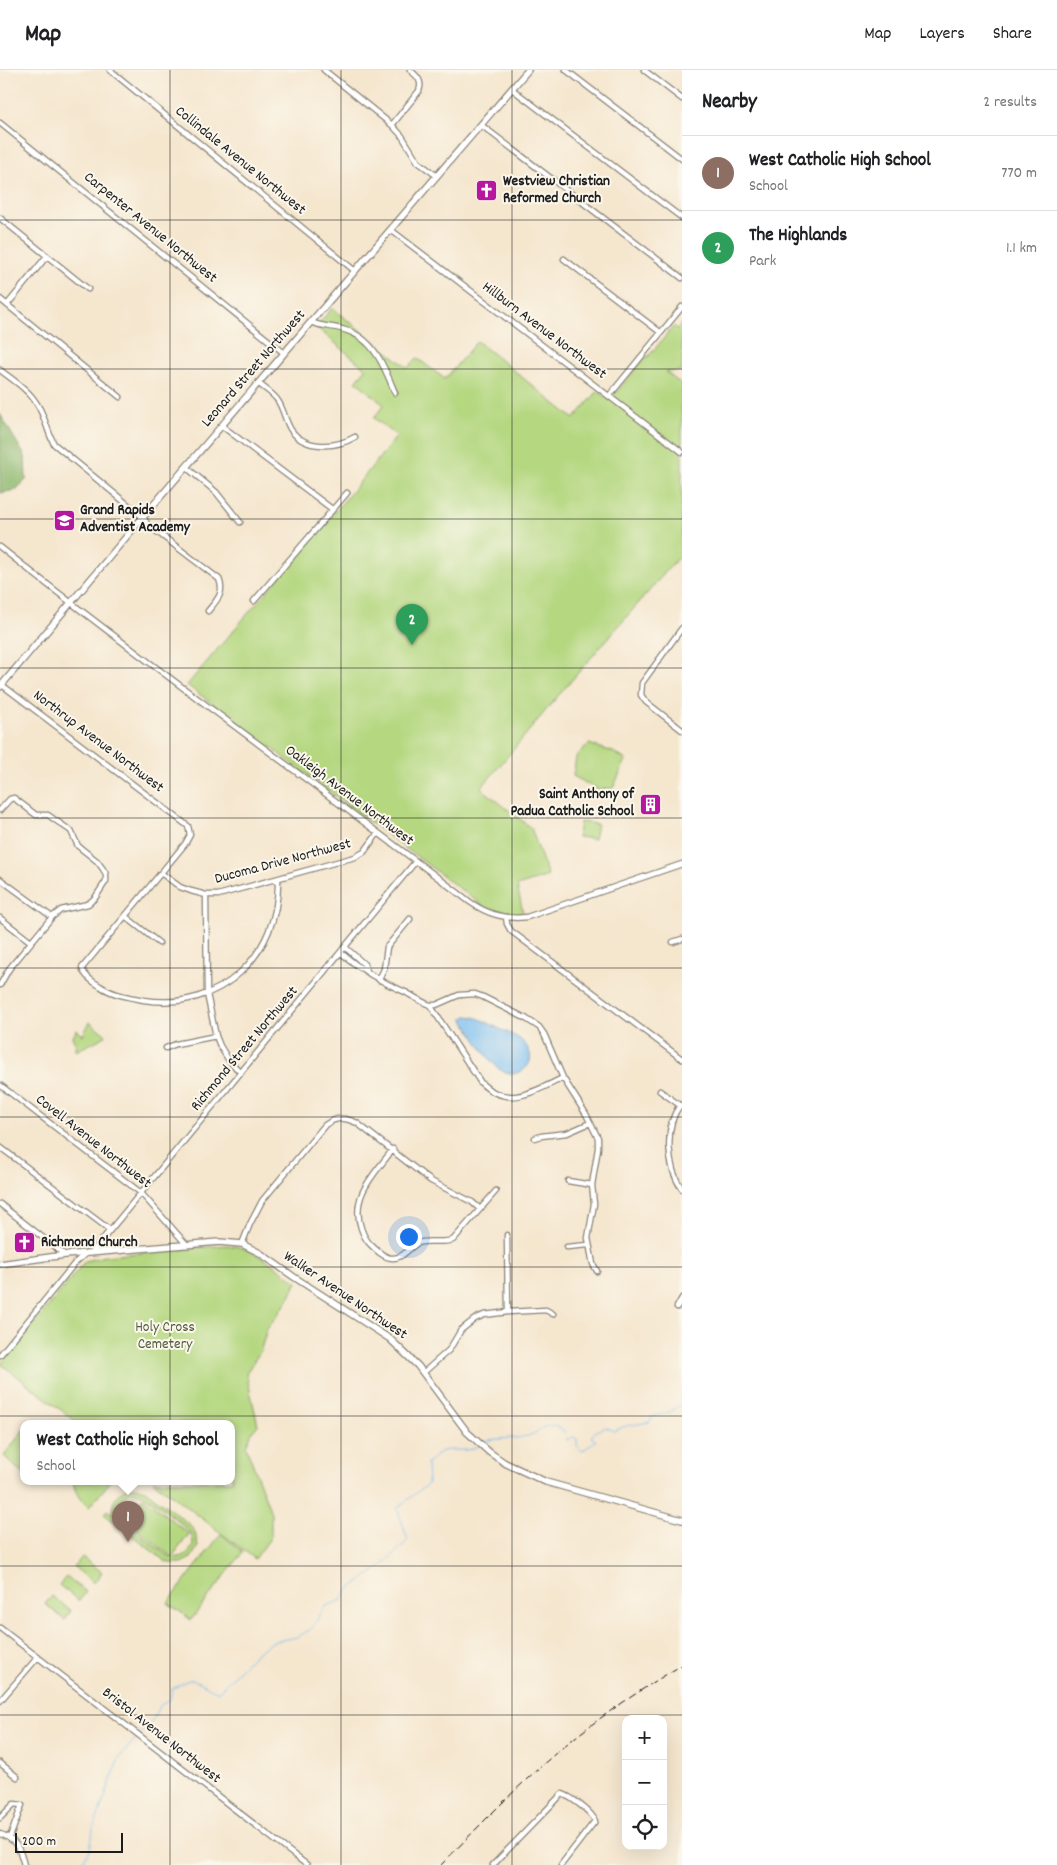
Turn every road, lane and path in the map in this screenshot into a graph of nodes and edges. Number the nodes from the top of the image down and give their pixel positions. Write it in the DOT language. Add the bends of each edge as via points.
graph roads {
  1 [pos="110,70"];
  2 [pos="324,70"];
  3 [pos="410,70"];
  4 [pos="566,70"];
  5 [pos="644,70"];
  6 [pos="527,71"];
  7 [pos="512,89"];
  8 [pos="682,99"];
  9 [pos="0,123"];
  10 [pos="392,125"];
  11 [pos="481,125"];
  12 [pos="682,159"];
  13 [pos="437,176"];
  14 [pos="0,218"];
  15 [pos="682,218"];
  16 [pos="391,230"];
  17 [pos="47,256"];
  18 [pos="564,258"];
  19 [pos="355,271"];
  20 [pos="682,278"];
  21 [pos="88,289"];
  22 [pos="0,300"];
  23 [pos="7,305"];
  24 [pos="682,307"];
  25 [pos="311,322"];
  26 [pos="660,332"];
  27 [pos="284,353"];
  28 [pos="0,370"];
  29 [pos="258,384"];
  30 [pos="395,393"];
  31 [pos="609,396"];
  32 [pos="120,397"];
  33 [pos="222,426"];
  34 [pos="355,437"];
  35 [pos="682,452"];
  36 [pos="186,467"];
  37 [pos="347,494"];
  38 [pos="332,509"];
  39 [pos="144,517"];
  40 [pos="240,522"];
  41 [pos="0,547"];
  42 [pos="254,601"];
  43 [pos="70,603"];
  44 [pos="208,611"];
  45 [pos="682,628"];
  46 [pos="1,683"];
  47 [pos="682,730"];
  48 [pos="0,810"];
  49 [pos="378,833"];
  50 [pos="416,861"];
  51 [pos="682,864"];
  52 [pos="161,873"];
  53 [pos="0,878"];
  54 [pos="278,879"];
  55 [pos="206,895"];
  56 [pos="52,916"];
  57 [pos="125,916"];
  58 [pos="506,917"];
  59 [pos="0,918"];
  60 [pos="410,919"];
  61 [pos="682,939"];
  62 [pos="32,942"];
  63 [pos="672,942"];
  64 [pos="159,943"];
  65 [pos="345,947"];
  66 [pos="340,953"];
  67 [pos="367,971"];
  68 [pos="379,980"];
  69 [pos="0,984"];
  70 [pos="207,994"];
  71 [pos="430,1006"];
  72 [pos="216,1036"];
  73 [pos="166,1048"];
  74 [pos="682,1059"];
  75 [pos="241,1073"];
  76 [pos="563,1078"];
  77 [pos="0,1085"];
  78 [pos="660,1091"];
  79 [pos="681,1106"];
  80 [pos="590,1122"];
  81 [pos="535,1138"];
  82 [pos="0,1147"];
  83 [pos="393,1149"];
  84 [pos="568,1181"];
  85 [pos="592,1185"];
  86 [pos="682,1189"];
  87 [pos="496,1191"];
  88 [pos="141,1193"];
  89 [pos="0,1204"];
  90 [pos="480,1209"];
  91 [pos="110,1230"];
  92 [pos="506,1235"];
  93 [pos="242,1244"];
  94 [pos="187,1245"];
  95 [pos="588,1245"];
  96 [pos="567,1247"];
  97 [pos="90,1252"];
  98 [pos="65,1255"];
  99 [pos="0,1263"];
  100 [pos="598,1271"];
  101 [pos="682,1298"];
  102 [pos="677,1307"];
  103 [pos="508,1312"];
  104 [pos="552,1314"];
  105 [pos="0,1355"];
  106 [pos="423,1373"];
  107 [pos="682,1520"];
  108 [pos="0,1628"];
  109 [pos="38,1657"];
  110 [pos="1,1698"];
  111 [pos="0,1763"];
  112 [pos="17,1777"];
  113 [pos="0,1818"];
  114 [pos="0,1834"];
  115 [pos="10,1837"];
  116 [pos="24,1865"];
  117 [pos="307,1865"];
  118 [pos="493,1865"];
  119 [pos="561,1865"];
  1 -- 19 [label="street, Collindale Avenue Northwest"];
  2 -- 10 [label="street"];
  3 -- 10 [label="street" via="421,86"];
  4 -- 12 [label="street"];
  5 -- 8 [label="street"];
  6 -- 7 [label="main road, Leonard Street Northwest"];
  7 -- 11 [label="main road, Leonard Street Northwest"];
  7 -- 15 [label="street"];
  9 -- 27 [label="street, Carpenter Avenue Northwest"];
  10 -- 13 [label="street" via="418,162"];
  11 -- 13 [label="main road, Leonard Street Northwest"];
  11 -- 20 [label="street"];
  13 -- 16 [label="main road, Leonard Street Northwest"];
  14 -- 17 [label="street"];
  16 -- 19 [label="main road, Leonard Street Northwest"];
  16 -- 31 [label="street, Hillburn Avenue Northwest"];
  17 -- 21 [label="street"];
  17 -- 23 [label="street"];
  18 -- 26 [label="street"];
  19 -- 25 [label="main road, Leonard Street Northwest"];
  22 -- 23 [label="street"];
  23 -- 32 [label="street"];
  24 -- 26 [label="street"];
  25 -- 27 [label="main road, Leonard Street Northwest"];
  25 -- 30 [label="street" via="348,330 365,340 379,357"];
  26 -- 31 [label="street"];
  27 -- 29 [label="main road, Leonard Street Northwest"];
  28 -- 39 [label="street" via="33,398 54,444"];
  29 -- 33 [label="main road, Leonard Street Northwest"];
  29 -- 34 [label="street" via="276,398 291,430 306,442 335,445"];
  31 -- 35 [label="street, Hillburn Avenue Northwest"];
  33 -- 36 [label="main road, Leonard Street Northwest"];
  33 -- 38 [label="street"];
  36 -- 39 [label="main road, Leonard Street Northwest"];
  36 -- 40 [label="street" via="216,492"];
  37 -- 38 [label="street"];
  38 -- 42 [label="street"];
  39 -- 43 [label="main road, Leonard Street Northwest"];
  39 -- 44 [label="street" via="148,525 219,579 221,593"];
  41 -- 43 [label="street, Oakleigh Avenue Northwest"];
  43 -- 46 [label="main road, Leonard Street Northwest"];
  43 -- 49 [label="street, Oakleigh Avenue Northwest"];
  45 -- 47 [label="street" via="640,688 646,702"];
  46 -- 52 [label="street, Northrup Avenue Northwest" via="188,826 189,839"];
  48 -- 56 [label="street" via="14,798 36,815 48,815 71,831 78,846 97,861 106,874 106,881 88,904 62,910"];
  49 -- 50 [label="street, Oakleigh Avenue Northwest"];
  49 -- 54 [label="street, Ducoma Drive Northwest" via="355,857"];
  50 -- 58 [label="street, Oakleigh Avenue Northwest" via="481,910"];
  50 -- 65 [label="street, Richmond Street Northwest"];
  51 -- 58 [label="street" via="539,914"];
  52 -- 55 [label="street, Ducoma Drive Northwest" via="180,887"];
  52 -- 57 [label="street"];
  53 -- 56 [label="street"];
  54 -- 55 [label="street, Ducoma Drive Northwest" via="230,893"];
  54 -- 70 [label="street" via="276,910 267,939 244,969"];
  55 -- 70 [label="street"];
  56 -- 62 [label="street"];
  57 -- 64 [label="street"];
  57 -- 70 [label="street" via="82,968 83,972 117,995 164,1002"];
  58 -- 74 [label="street" via="511,931"];
  59 -- 62 [label="street"];
  60 -- 68 [label="street" via="387,948"];
  61 -- 63 [label="street"];
  62 -- 69 [label="street" via="9,968"];
  65 -- 66 [label="street, Richmond Street Northwest"];
  65 -- 67 [label="street" via="364,964"];
  66 -- 67 [label="street"];
  66 -- 75 [label="street, Richmond Street Northwest"];
  67 -- 68 [label="street"];
  68 -- 71 [label="street"];
  70 -- 72 [label="street"];
  71 -- 76 [label="street" via="459,995 474,994 525,1018 544,1034"];
  71 -- 76 [label="street" via="489,1090 501,1096 516,1097"];
  72 -- 73 [label="street"];
  72 -- 75 [label="street" via="224,1053"];
  75 -- 88 [label="street, Richmond Street Northwest"];
  76 -- 80 [label="street"];
  77 -- 88 [label="street, Covell Avenue Northwest"];
  78 -- 79 [label="street"];
  79 -- 86 [label="street" via="674,1115 670,1133 672,1167"];
  80 -- 81 [label="street" via="567,1134"];
  80 -- 85 [label="street" via="598,1138"];
  82 -- 91 [label="street"];
  83 -- 90 [label="street" via="425,1177"];
  83 -- 90 [label="street" via="364,1188 357,1210 365,1239 383,1256 396,1258 417,1244 453,1240"];
  83 -- 93 [label="street" via="351,1120 330,1121 266,1196"];
  84 -- 85 [label="street"];
  85 -- 95 [label="street" via="594,1204"];
  87 -- 90 [label="street"];
  88 -- 91 [label="street, Richmond Street Northwest"];
  88 -- 94 [label="street, Covell Avenue Northwest"];
  89 -- 98 [label="street"];
  91 -- 97 [label="street, Richmond Street Northwest"];
  92 -- 103 [label="street"];
  93 -- 94 [label="main road, Walker Avenue Northwest"];
  93 -- 106 [label="main road, Walker Avenue Northwest" via="390,1339"];
  94 -- 97 [label="main road, Walker Avenue Northwest"];
  95 -- 96 [label="street"];
  95 -- 100 [label="street"];
  97 -- 98 [label="main road, Walker Avenue Northwest"];
  97 -- 105 [label="street, Richmond Street Northwest" via="75,1263"];
  98 -- 99 [label="main road, Walker Avenue Northwest"];
  101 -- 102 [label="street"];
  103 -- 104 [label="street" via="546,1310"];
  103 -- 106 [label="street" via="475,1319 461,1330 449,1350"];
  106 -- 107 [label="main road, Walker Avenue Northwest" via="453,1416 477,1442 518,1470 546,1482"];
  108 -- 109 [label="street, Bristol Avenue Northwest"];
  109 -- 110 [label="street"];
  109 -- 117 [label="street, Bristol Avenue Northwest"];
  111 -- 112 [label="street"];
  113 -- 115 [label="street" via="14,1804 22,1805"];
  114 -- 115 [label="street"];
  115 -- 116 [label="street" via="16,1843"];
  118 -- 119 [label="street" via="558,1797 565,1794 595,1818 594,1825"];
}
